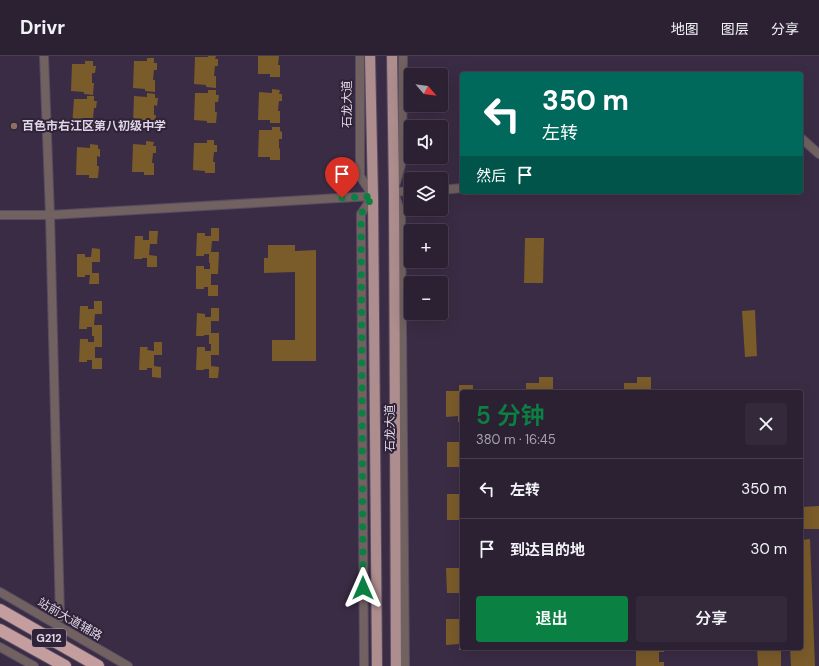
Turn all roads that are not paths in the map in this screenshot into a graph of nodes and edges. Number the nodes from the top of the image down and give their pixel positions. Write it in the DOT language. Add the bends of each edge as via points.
graph roads {
  1 [pos="44,56"];
  2 [pos="360,56"];
  3 [pos="370,56"];
  4 [pos="392,56"];
  5 [pos="402,56"];
  6 [pos="803,140"];
  7 [pos="819,154"];
  8 [pos="460,188"];
  9 [pos="448,189"];
  10 [pos="394,192"];
  11 [pos="404,192"];
  12 [pos="373,196"];
  13 [pos="0,214"];
  14 [pos="50,215"];
  15 [pos="0,592"];
  16 [pos="0,610"];
  17 [pos="60,617"];
  18 [pos="0,630"];
  19 [pos="0,647"];
  20 [pos="34,666"];
  21 [pos="65,666"];
  22 [pos="98,666"];
  23 [pos="128,666"];
  24 [pos="364,666"];
  25 [pos="377,666"];
  26 [pos="396,666"];
  27 [pos="405,666"];
  1 -- 14 [label="street"];
  2 -- 12 [label="street, 石龙大道" via="360,176"];
  3 -- 12 [label="main road, 石龙大道"];
  4 -- 10 [label="main road, 石龙大道"];
  5 -- 10 [label="street, 石龙大道" via="402,161"];
  6 -- 7 [label="street"];
  8 -- 9 [label="street"];
  10 -- 11 [label="street"];
  10 -- 26 [label="main road, 石龙大道"];
  10 -- 27 [label="street, 石龙大道" via="401,214"];
  12 -- 14 [label="street"];
  12 -- 24 [label="street" via="361,214"];
  12 -- 25 [label="main road, 石龙大道"];
  13 -- 14 [label="street"];
  14 -- 17 [label="street"];
  15 -- 23 [label="street, 站前大道辅路"];
  16 -- 22 [label="highway, G212"];
  18 -- 21 [label="highway, G212"];
  19 -- 20 [label="street"];
}
